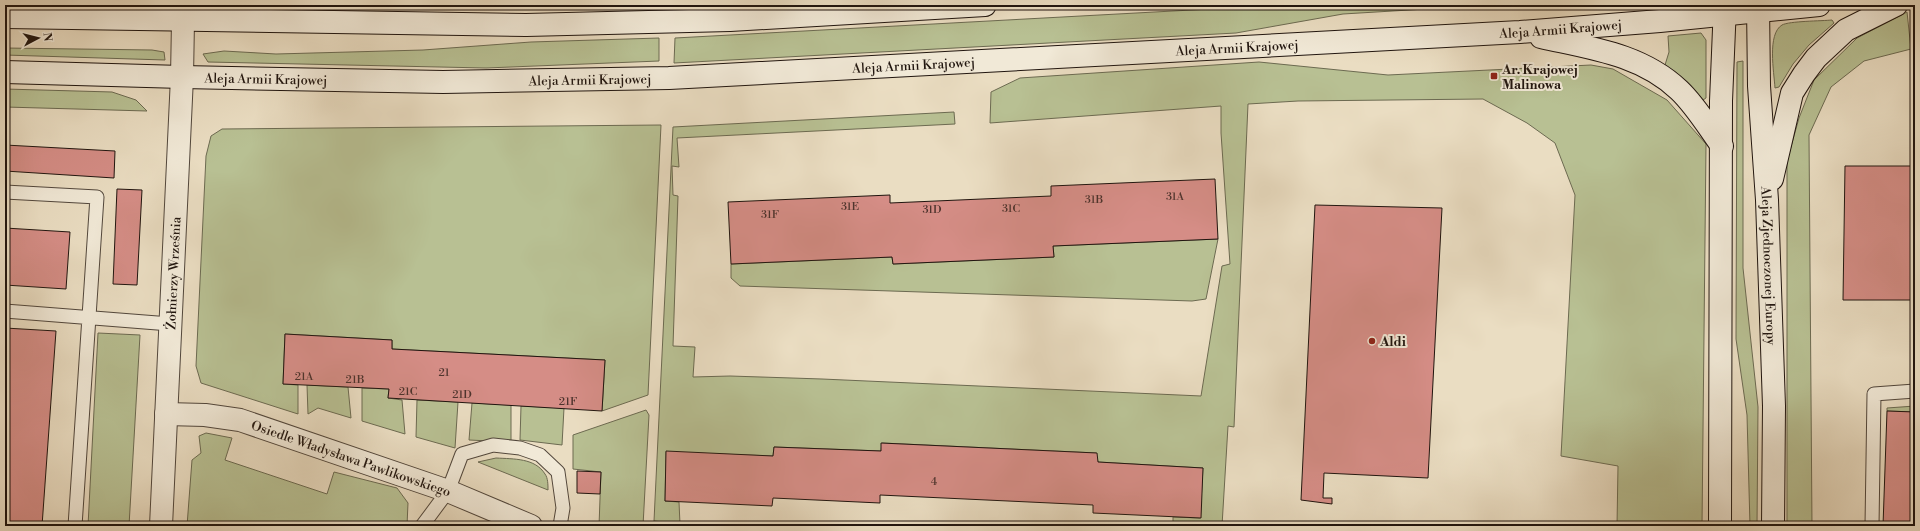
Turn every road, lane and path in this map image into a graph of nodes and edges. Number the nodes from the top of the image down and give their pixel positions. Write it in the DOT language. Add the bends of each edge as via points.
graph roads {
  1 [pos="977,5"];
  2 [pos="1819,5"];
  3 [pos="1896,5"];
  4 [pos="1758,8"];
  5 [pos="1725,10"];
  6 [pos="730,12"];
  7 [pos="5,18"];
  8 [pos="183,21"];
  9 [pos="1520,32"];
  10 [pos="5,72"];
  11 [pos="182,77"];
  12 [pos="1722,146"];
  13 [pos="5,192"];
  14 [pos="1767,200"];
  15 [pos="5,311"];
  16 [pos="89,318"];
  17 [pos="170,324"];
  18 [pos="1915,391"];
  19 [pos="166,414"];
  20 [pos="448,491"];
  21 [pos="75,526"];
  22 [pos="161,526"];
  23 [pos="422,526"];
  24 [pos="532,526"];
  25 [pos="560,526"];
  26 [pos="1720,526"];
  27 [pos="1773,526"];
  28 [pos="1872,526"];
  1 -- 6 [label="street"];
  2 -- 4 [label="street, Aleja Armii Krajowej"];
  3 -- 14 [label="street" via="1846,30 1816,58 1804,74 1792,93"];
  4 -- 5 [label="street, Aleja Armii Krajowej"];
  4 -- 14 [label="street, Aleja Zjednoczonej Europy" via="1759,86"];
  5 -- 9 [label="street, Aleja Armii Krajowej" via="1660,21"];
  5 -- 12 [label="street"];
  6 -- 8 [label="street" via="526,25"];
  7 -- 8 [label="street"];
  8 -- 11 [label="street, Żołnierzy Września"];
  9 -- 11 [label="street, Aleja Armii Krajowej" via="669,78 443,82"];
  9 -- 12 [label="street" via="1623,56 1651,69 1680,91"];
  10 -- 11 [label="street, Aleja Armii Krajowej"];
  11 -- 17 [label="street, Żołnierzy Września"];
  12 -- 26 [label="street"];
  13 -- 16 [label="lane" via="97,197"];
  14 -- 27 [label="street, Aleja Zjednoczonej Europy" via="1774,406"];
  15 -- 16 [label="lane"];
  16 -- 17 [label="lane"];
  16 -- 21 [label="lane"];
  17 -- 19 [label="street, Żołnierzy Września"];
  18 -- 28 [label="lane" via="1874,394"];
  19 -- 20 [label="street, Osiedle Władysława Pawlikowskiego" via="205,415 240,420"];
  19 -- 22 [label="street, Żołnierzy Września"];
  20 -- 23 [label="lane"];
  20 -- 24 [label="street, Osiedle Władysława Pawlikowskiego"];
  20 -- 25 [label="lane" via="462,454 493,445 520,448 540,455 558,472 563,508"];
}
